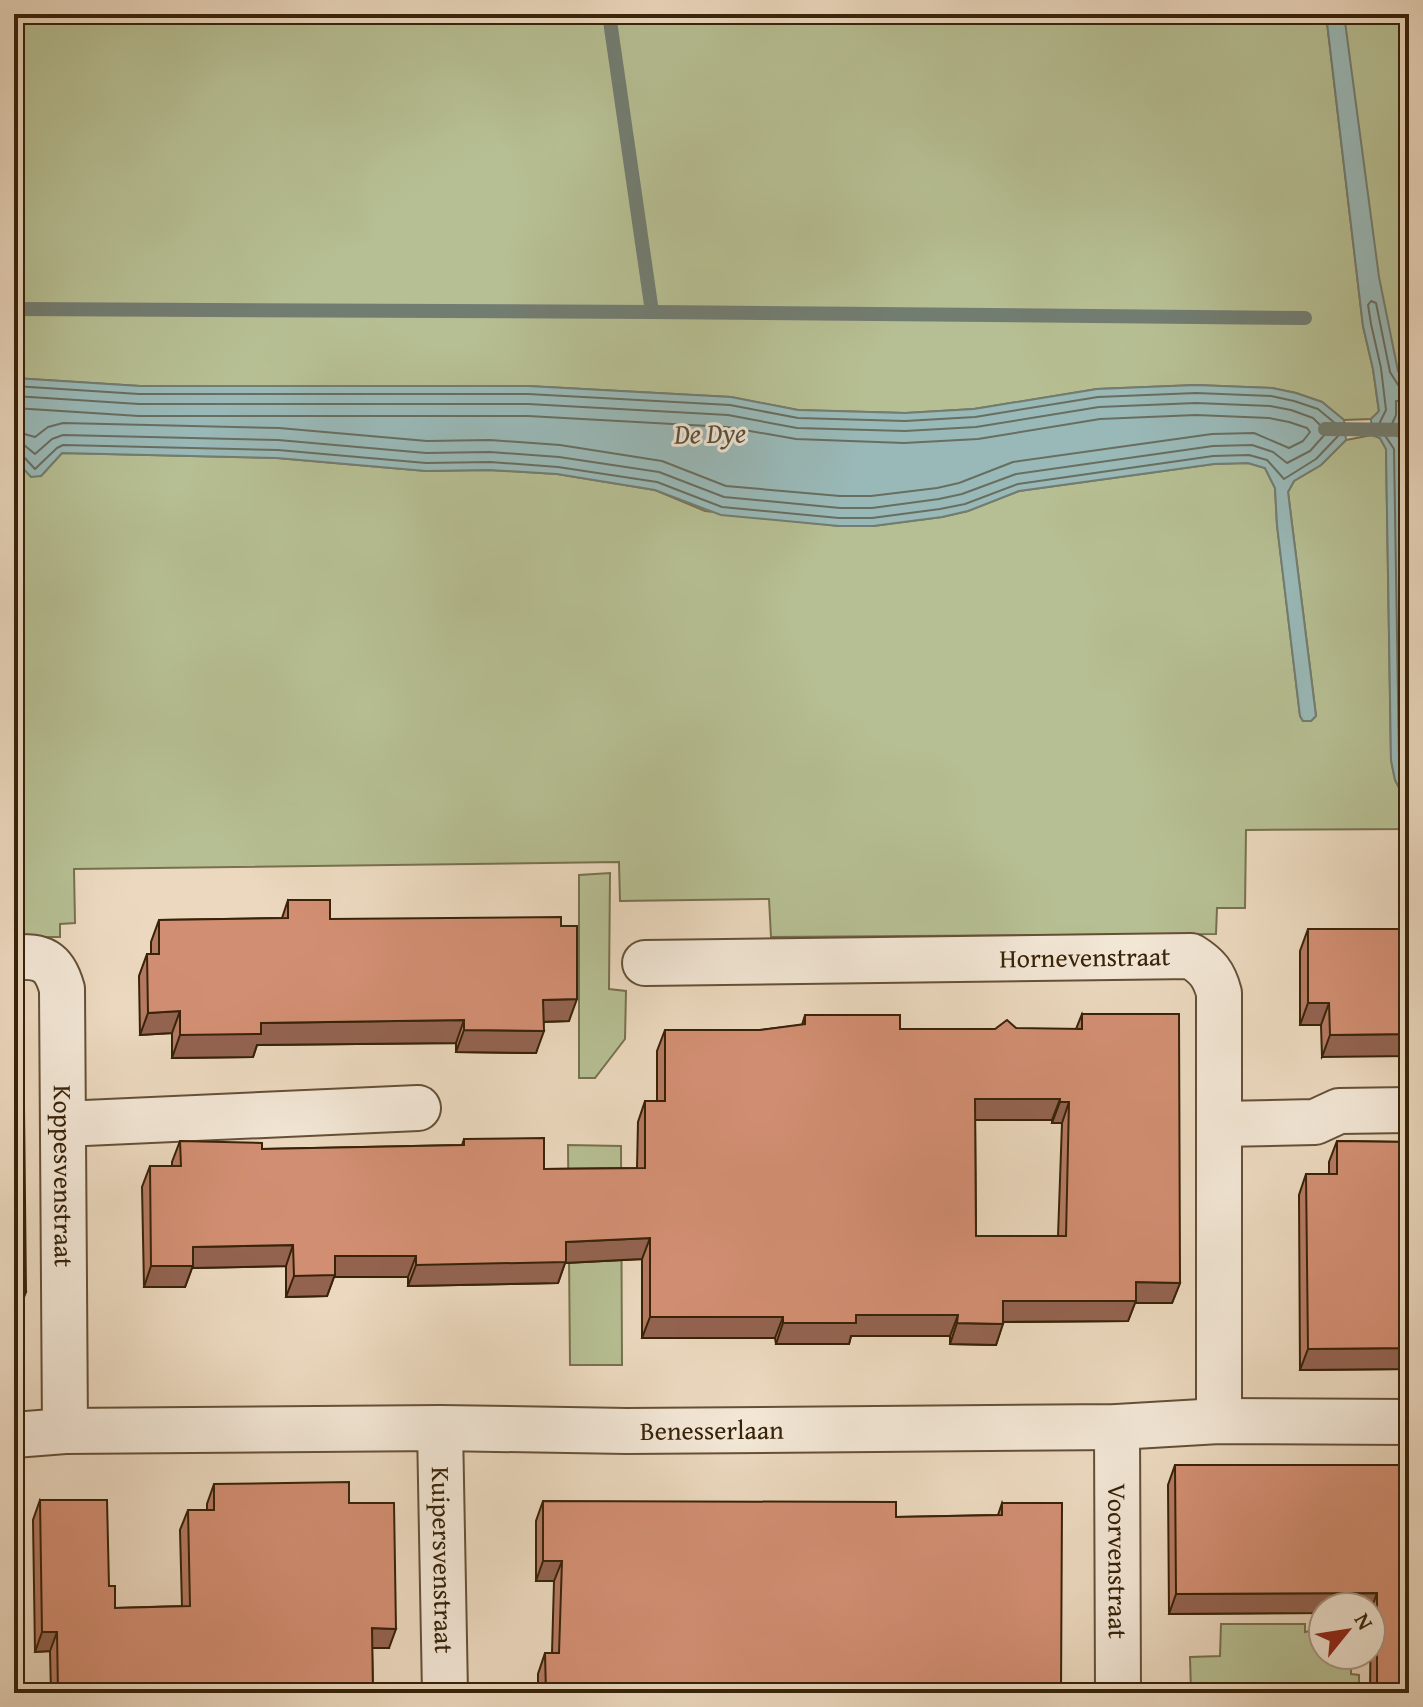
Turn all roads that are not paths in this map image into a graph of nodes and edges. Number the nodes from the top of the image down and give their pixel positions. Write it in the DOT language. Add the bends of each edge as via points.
graph roads {
  1 [pos="14,957"];
  2 [pos="645,963"];
  3 [pos="418,1108"];
  4 [pos="1409,1110"];
  5 [pos="63,1124"];
  6 [pos="1220,1124"];
  7 [pos="1219,1421"];
  8 [pos="1409,1422"];
  9 [pos="1117,1427"];
  10 [pos="440,1428"];
  11 [pos="65,1431"];
  12 [pos="14,1435"];
  13 [pos="445,1693"];
  14 [pos="1118,1693"];
  1 -- 5 [label="street, Koppesvenstraat" via="45,961 59,978"];
  2 -- 6 [label="street, Hornevenstraat" via="1191,956 1207,966 1219,993"];
  3 -- 5 [label="street"];
  4 -- 6 [label="street" via="1339,1111 1315,1122"];
  5 -- 11 [label="street, Koppesvenstraat"];
  6 -- 7 [label="street, Hornevenstraat"];
  7 -- 8 [label="street, Benesserlaan"];
  7 -- 9 [label="street, Benesserlaan"];
  9 -- 10 [label="street, Benesserlaan"];
  9 -- 14 [label="street, Voorvenstraat"];
  10 -- 11 [label="street, Benesserlaan"];
  10 -- 13 [label="street, Kuipersvenstraat"];
  11 -- 12 [label="street, Benesserlaan"];
}
